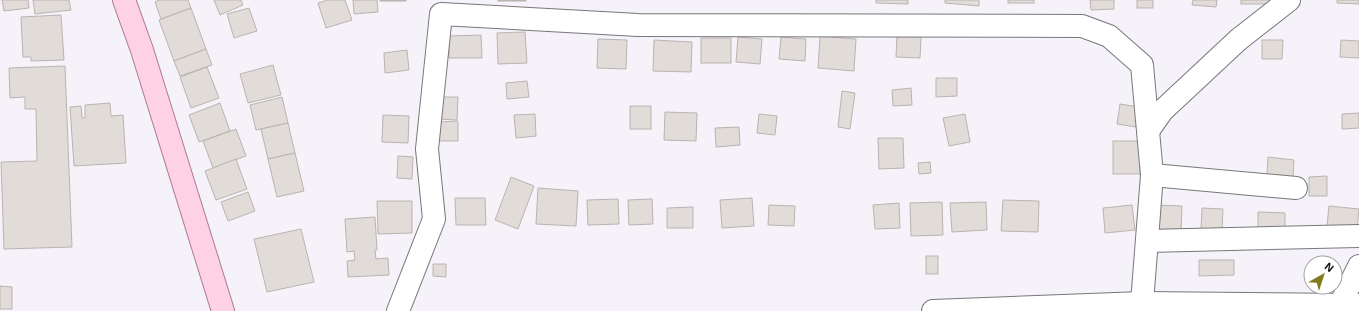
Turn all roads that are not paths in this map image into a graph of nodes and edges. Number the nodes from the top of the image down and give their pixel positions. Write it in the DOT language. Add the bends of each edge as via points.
graph roads {
  1 [pos="124,0"];
  2 [pos="1289,0"];
  3 [pos="1148,130"];
  4 [pos="1152,175"];
  5 [pos="1296,188"];
  6 [pos="1359,236"];
  7 [pos="1147,241"];
  8 [pos="1359,266"];
  9 [pos="1142,303"];
  10 [pos="1350,305"];
  11 [pos="223,311"];
  12 [pos="398,311"];
  13 [pos="933,311"];
  1 -- 11 [label="main road"];
  2 -- 3 [label="street" via="1238,40 1162,111"];
  3 -- 4 [label="street"];
  3 -- 12 [label="street" via="1142,65 1109,36 1082,26 638,25 441,14 427,149 434,220"];
  4 -- 5 [label="street"];
  4 -- 7 [label="street"];
  6 -- 7 [label="street"];
  7 -- 9 [label="street"];
  8 -- 10 [label="street"];
  9 -- 10 [label="street"];
  9 -- 13 [label="street"];
}
